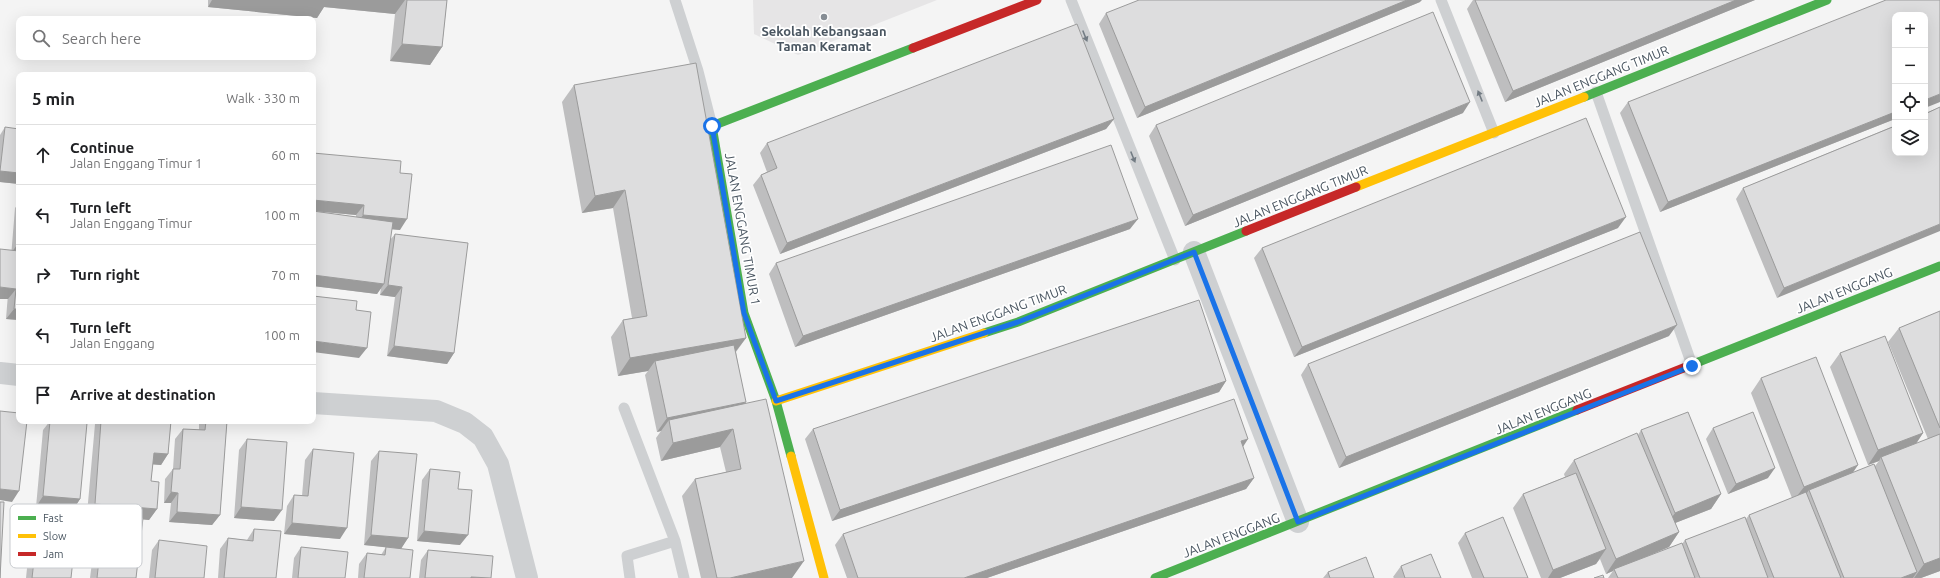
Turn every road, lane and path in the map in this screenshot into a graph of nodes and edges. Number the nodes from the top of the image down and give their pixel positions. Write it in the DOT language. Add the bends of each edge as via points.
graph roads {
  1 [pos="675,0"];
  2 [pos="1037,0"];
  3 [pos="1070,0"];
  4 [pos="1441,0"];
  5 [pos="1827,0"];
  6 [pos="1596,92"];
  7 [pos="712,126"];
  8 [pos="1494,133"];
  9 [pos="1184,256"];
  10 [pos="1940,266"];
  11 [pos="1692,366"];
  12 [pos="0,373"];
  13 [pos="16,376"];
  14 [pos="776,401"];
  15 [pos="316,403"];
  16 [pos="624,408"];
  17 [pos="1298,522"];
  18 [pos="675,541"];
  19 [pos="527,578"];
  20 [pos="630,578"];
  21 [pos="684,578"];
  22 [pos="824,578"];
  23 [pos="1155,578"];
  1 -- 7 [label="lane" via="698,71"];
  2 -- 7 [label="street"];
  3 -- 9 [label="lane, one-way"];
  8 -- 4 [label="lane, one-way"];
  5 -- 6 [label="street, JALAN ENGGANG TIMUR"];
  6 -- 8 [label="street, JALAN ENGGANG TIMUR"];
  6 -- 11 [label="lane"];
  7 -- 14 [label="street, JALAN ENGGANG TIMUR 1" via="744,313"];
  8 -- 9 [label="street, JALAN ENGGANG TIMUR"];
  9 -- 14 [label="street, JALAN ENGGANG TIMUR" via="1018,322"];
  9 -- 17 [label="street"];
  10 -- 11 [label="street, JALAN ENGGANG"];
  11 -- 17 [label="street, JALAN ENGGANG"];
  12 -- 13 [label="street"];
  14 -- 22 [label="street, JALAN ENGGANG TIMUR 1"];
  15 -- 19 [label="street" via="436,411 465,423 483,437 498,464"];
  16 -- 18 [label="lane"];
  17 -- 23 [label="street, JALAN ENGGANG"];
  18 -- 20 [label="lane" via="627,556"];
  18 -- 21 [label="lane"];
}
